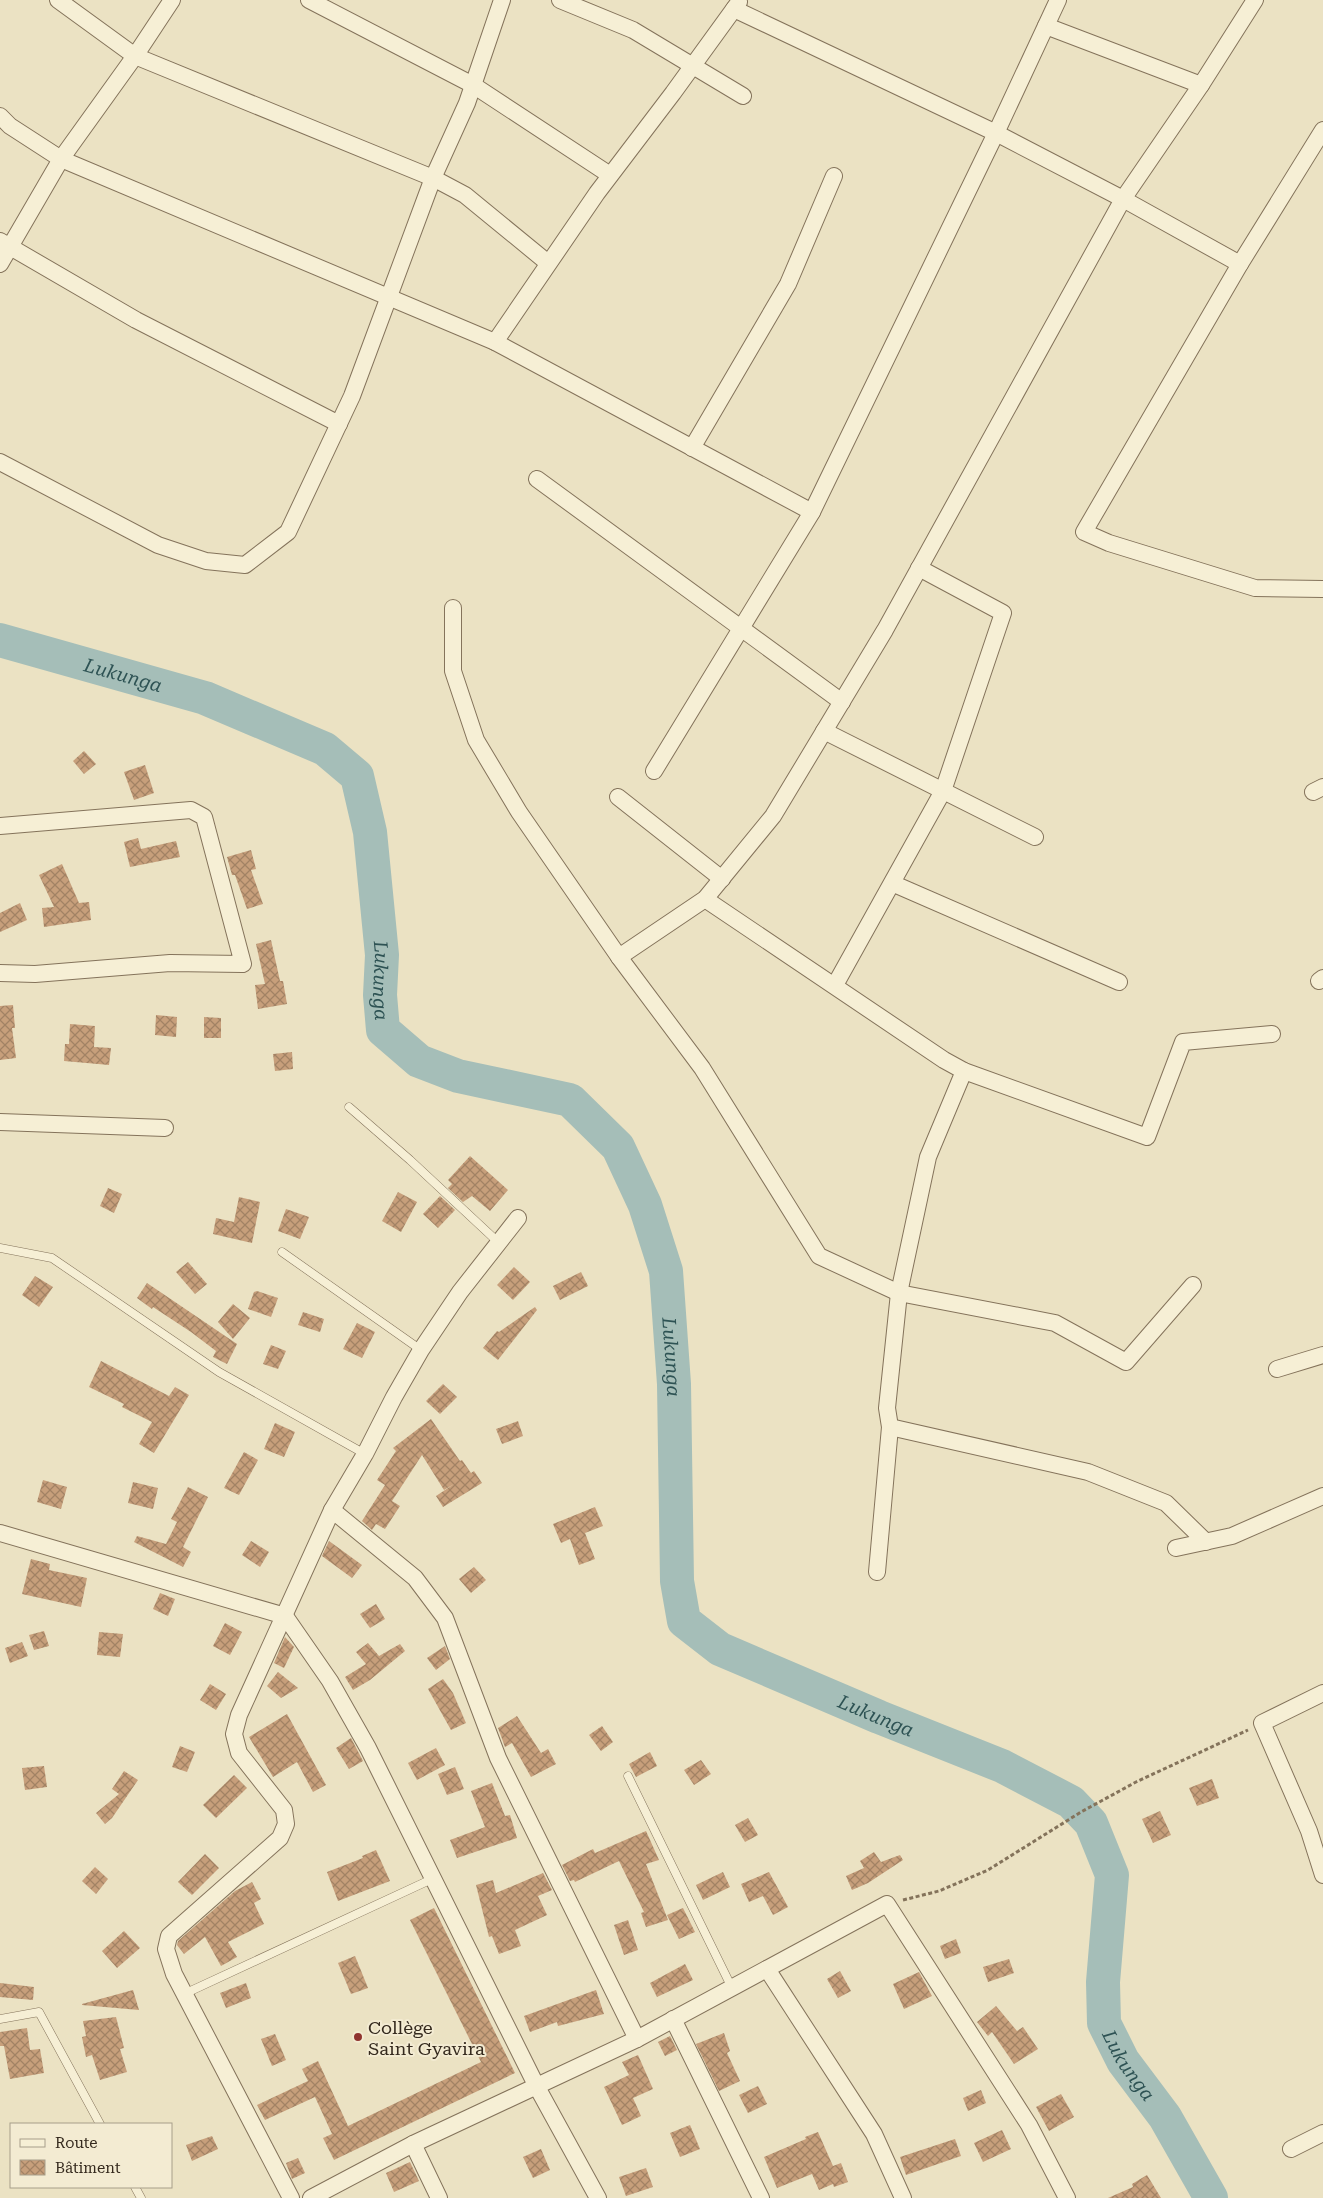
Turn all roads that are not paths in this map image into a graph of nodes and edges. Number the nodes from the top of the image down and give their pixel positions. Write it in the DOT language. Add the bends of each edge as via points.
graph roads {
  1 [pos="58,0"];
  2 [pos="172,0"];
  3 [pos="309,0"];
  4 [pos="502,0"];
  5 [pos="560,0"];
  6 [pos="1058,0"];
  7 [pos="1255,0"];
  8 [pos="737,5"];
  9 [pos="1046,26"];
  10 [pos="135,56"];
  11 [pos="692,66"];
  12 [pos="473,85"];
  13 [pos="1201,85"];
  14 [pos="743,96"];
  15 [pos="0,116"];
  16 [pos="1323,130"];
  17 [pos="996,133"];
  18 [pos="61,159"];
  19 [pos="610,175"];
  20 [pos="834,176"];
  21 [pos="433,178"];
  22 [pos="1123,199"];
  23 [pos="6,244"];
  24 [pos="548,263"];
  25 [pos="0,264"];
  26 [pos="1240,264"];
  27 [pos="389,298"];
  28 [pos="495,342"];
  29 [pos="339,424"];
  30 [pos="692,448"];
  31 [pos="0,462"];
  32 [pos="537,479"];
  33 [pos="812,512"];
  34 [pos="918,568"];
  35 [pos="1323,589"];
  36 [pos="453,608"];
  37 [pos="742,627"];
  38 [pos="842,702"];
  39 [pos="824,731"];
  40 [pos="654,771"];
  41 [pos="944,791"];
  42 [pos="618,797"];
  43 [pos="0,826"];
  44 [pos="1035,837"];
  45 [pos="722,879"];
  46 [pos="894,884"];
  47 [pos="705,899"];
  48 [pos="619,956"];
  49 [pos="0,973"];
  50 [pos="1119,982"];
  51 [pos="835,985"];
  52 [pos="1272,1034"];
  53 [pos="964,1071"];
  54 [pos="349,1108"];
  55 [pos="0,1122"];
  56 [pos="165,1128"];
  57 [pos="518,1218"];
  58 [pos="498,1242"];
  59 [pos="0,1248"];
  60 [pos="282,1252"];
  61 [pos="1193,1285"];
  62 [pos="900,1293"];
  63 [pos="421,1350"];
  64 [pos="1323,1355"];
  65 [pos="1277,1369"];
  66 [pos="890,1426"];
  67 [pos="366,1454"];
  68 [pos="1323,1496"];
  69 [pos="332,1510"];
  70 [pos="0,1533"];
  71 [pos="1206,1542"];
  72 [pos="1176,1548"];
  73 [pos="877,1572"];
  74 [pos="285,1616"];
  75 [pos="1323,1692"];
  76 [pos="628,1776"];
  77 [pos="1316,1828"];
  78 [pos="1323,1875"];
  79 [pos="432,1879"];
  80 [pos="767,1969"];
  81 [pos="732,1988"];
  82 [pos="184,1994"];
  83 [pos="0,2019"];
  84 [pos="673,2020"];
  85 [pos="636,2038"];
  86 [pos="537,2087"];
  87 [pos="99,2123"];
  88 [pos="1323,2133"];
  89 [pos="413,2144"];
  90 [pos="1291,2148"];
  91 [pos="291,2198"];
  92 [pos="311,2198"];
  93 [pos="439,2198"];
  94 [pos="598,2198"];
  95 [pos="760,2198"];
  96 [pos="903,2198"];
  97 [pos="1067,2198"];
  1 -- 10 [label="street"];
  2 -- 10 [label="street"];
  3 -- 12 [label="street"];
  4 -- 12 [label="street"];
  5 -- 11 [label="street" via="633,30"];
  6 -- 9 [label="street"];
  7 -- 13 [label="street"];
  8 -- 11 [label="street"];
  8 -- 17 [label="street"];
  9 -- 13 [label="street"];
  9 -- 17 [label="street"];
  10 -- 18 [label="street"];
  10 -- 21 [label="street"];
  11 -- 14 [label="street"];
  11 -- 19 [label="street"];
  12 -- 19 [label="street"];
  12 -- 21 [label="street"];
  13 -- 22 [label="street"];
  15 -- 18 [label="street"];
  16 -- 26 [label="street"];
  17 -- 22 [label="street"];
  17 -- 33 [label="street"];
  18 -- 23 [label="street"];
  18 -- 27 [label="street"];
  19 -- 24 [label="street"];
  20 -- 30 [label="street" via="788,284"];
  21 -- 24 [label="street" via="465,195"];
  21 -- 27 [label="street"];
  22 -- 26 [label="street"];
  22 -- 34 [label="street"];
  23 -- 25 [label="street"];
  23 -- 29 [label="street" via="136,320"];
  24 -- 28 [label="street"];
  26 -- 35 [label="street" via="1084,532 1109,543 1255,588"];
  27 -- 28 [label="street"];
  27 -- 29 [label="street"];
  28 -- 30 [label="street"];
  29 -- 31 [label="street" via="288,532 245,565 206,561 158,545"];
  30 -- 33 [label="street"];
  32 -- 37 [label="street"];
  33 -- 37 [label="street"];
  34 -- 38 [label="street"];
  34 -- 41 [label="street" via="1003,613"];
  36 -- 48 [label="street" via="453,671 476,740 519,812"];
  37 -- 38 [label="street"];
  37 -- 40 [label="street"];
  38 -- 39 [label="street"];
  39 -- 41 [label="street"];
  39 -- 45 [label="street" via="773,816"];
  41 -- 44 [label="street"];
  41 -- 46 [label="street"];
  42 -- 45 [label="street"];
  43 -- 49 [label="street" via="191,810 204,817 242,964 170,962 35,974"];
  45 -- 47 [label="street"];
  46 -- 50 [label="street"];
  46 -- 51 [label="street"];
  47 -- 48 [label="street"];
  47 -- 51 [label="street"];
  48 -- 62 [label="street" via="702,1068 819,1256"];
  51 -- 53 [label="street"];
  52 -- 53 [label="street" via="1183,1042 1147,1137"];
  53 -- 62 [label="street" via="928,1157"];
  54 -- 58 [label="lane"];
  55 -- 56 [label="street"];
  57 -- 58 [label="street"];
  58 -- 63 [label="street"];
  59 -- 67 [label="lane" via="52,1258 219,1372"];
  60 -- 63 [label="lane"];
  61 -- 62 [label="street" via="1126,1362 1055,1323"];
  62 -- 66 [label="street" via="888,1408"];
  63 -- 67 [label="street"];
  64 -- 65 [label="street"];
  66 -- 71 [label="street" via="1088,1472 1166,1504"];
  66 -- 73 [label="street"];
  67 -- 69 [label="street"];
  68 -- 71 [label="street" via="1232,1536"];
  69 -- 74 [label="street"];
  69 -- 85 [label="street" via="415,1578 445,1618 498,1758"];
  70 -- 74 [label="street"];
  71 -- 72 [label="street"];
  74 -- 79 [label="street" via="330,1681 368,1748"];
  74 -- 82 [label="street" via="239,1715 234,1734 239,1753 284,1810 286,1824 280,1838 168,1936 166,1950"];
  75 -- 77 [label="street" via="1262,1723"];
  76 -- 81 [label="lane"];
  77 -- 78 [label="street"];
  79 -- 82 [label="lane"];
  79 -- 86 [label="street"];
  80 -- 81 [label="street"];
  80 -- 96 [label="street" via="874,2134"];
  80 -- 97 [label="street" via="887,1904 1029,2126"];
  81 -- 84 [label="street"];
  82 -- 91 [label="street"];
  83 -- 87 [label="lane" via="38,2012"];
  84 -- 85 [label="street"];
  84 -- 95 [label="street"];
  85 -- 86 [label="street"];
  86 -- 89 [label="street"];
  86 -- 94 [label="street"];
  88 -- 90 [label="street"];
  89 -- 92 [label="street"];
  89 -- 93 [label="street"];
}
